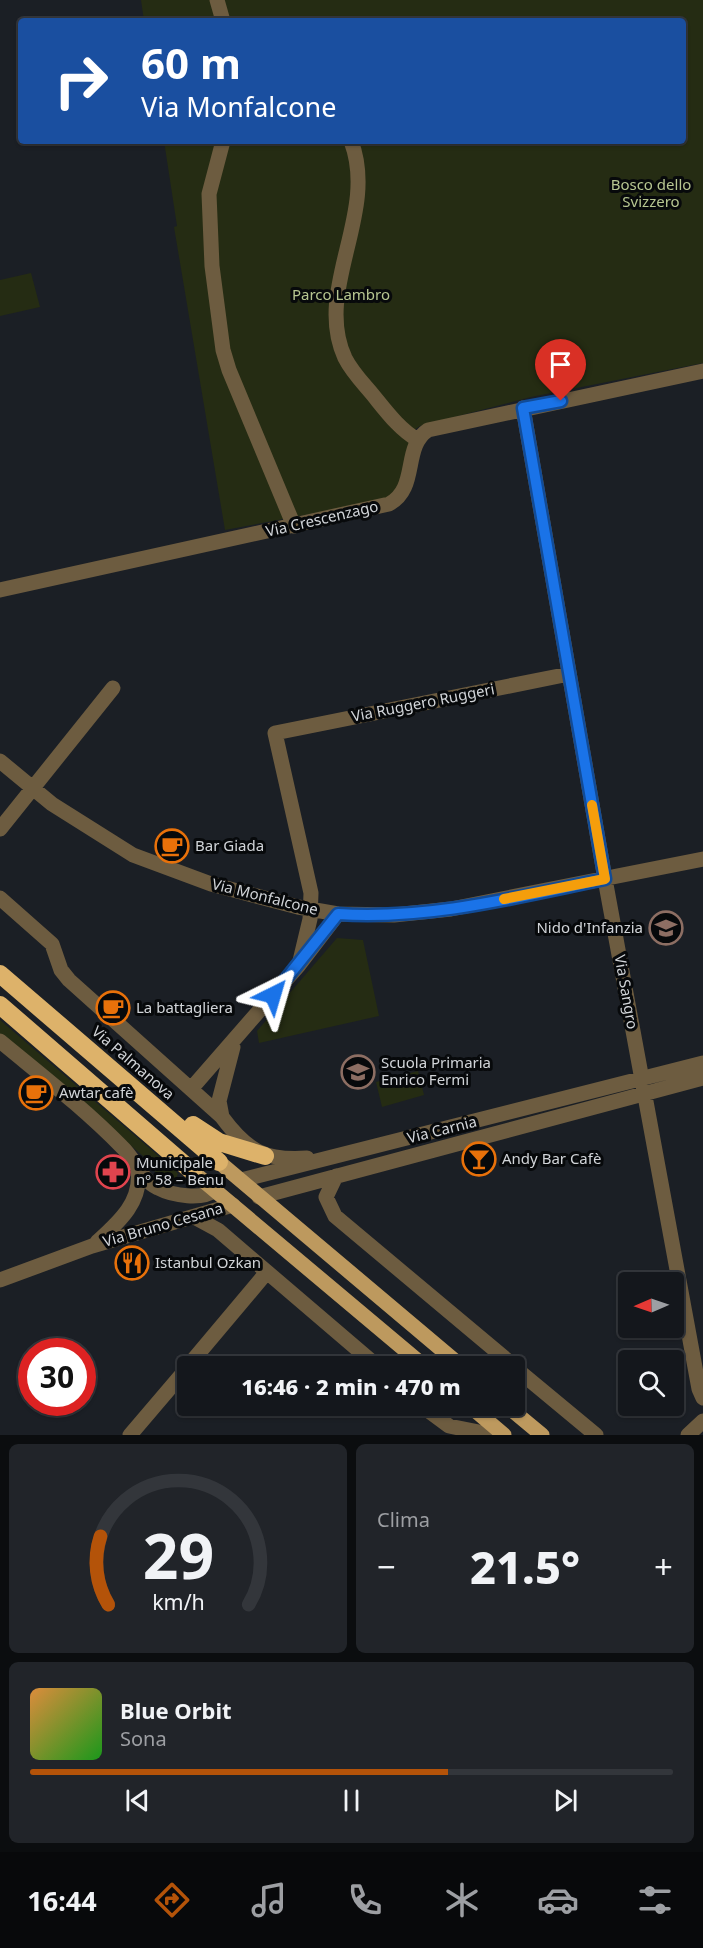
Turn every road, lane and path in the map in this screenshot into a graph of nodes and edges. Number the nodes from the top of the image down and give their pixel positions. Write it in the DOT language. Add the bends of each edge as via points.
graph roads {
  1 [pos="217,0"];
  2 [pos="222,18"];
  3 [pos="222,144"];
  4 [pos="352,144"];
  5 [pos="703,371"];
  6 [pos="523,408"];
  7 [pos="418,440"];
  8 [pos="294,526"];
  9 [pos="0,590"];
  10 [pos="569,674"];
  11 [pos="113,688"];
  12 [pos="0,761"];
  13 [pos="34,789"];
  14 [pos="0,829"];
  15 [pos="703,859"];
  16 [pos="605,879"];
  17 [pos="0,898"];
  18 [pos="311,909"];
  19 [pos="338,914"];
  20 [pos="299,965"];
  21 [pos="0,974"];
  22 [pos="0,1005"];
  23 [pos="0,1041"];
  24 [pos="235,1041"];
  25 [pos="703,1063"];
  26 [pos="107,1064"];
  27 [pos="703,1078"];
  28 [pos="643,1086"];
  29 [pos="191,1089"];
  30 [pos="222,1116"];
  31 [pos="346,1155"];
  32 [pos="265,1156"];
  33 [pos="219,1162"];
  34 [pos="138,1170"];
  35 [pos="193,1172"];
  36 [pos="336,1176"];
  37 [pos="241,1180"];
  38 [pos="216,1190"];
  39 [pos="259,1197"];
  40 [pos="233,1205"];
  41 [pos="194,1217"];
  42 [pos="92,1246"];
  43 [pos="267,1272"];
  44 [pos="0,1280"];
  45 [pos="197,1356"];
  46 [pos="365,1356"];
  47 [pos="412,1356"];
  48 [pos="449,1356"];
  49 [pos="501,1356"];
  50 [pos="525,1376"];
  51 [pos="177,1380"];
  52 [pos="703,1398"];
  53 [pos="436,1416"];
  54 [pos="482,1416"];
  55 [pos="519,1416"];
  56 [pos="703,1421"];
  57 [pos="130,1435"];
  58 [pos="494,1435"];
  59 [pos="504,1435"];
  60 [pos="542,1435"];
  61 [pos="596,1435"];
  62 [pos="688,1435"];
  1 -- 2 [label="street"];
  3 -- 8 [label="street" via="209,194 212,266 224,350"];
  4 -- 7 [label="street" via="357,158 357,207 339,287 336,315 340,343 352,370 388,413"];
  5 -- 6 [label="street"];
  6 -- 7 [label="street" via="434,427"];
  6 -- 10 [label="street, Via Sangro"];
  7 -- 8 [label="street, Via Crescenzago" via="406,485 393,502"];
  8 -- 9 [label="street, Via Crescenzago"];
  10 -- 16 [label="street, Via Sangro"];
  10 -- 18 [label="street, Via Ruggero Ruggeri" via="276,732 311,891"];
  11 -- 13 [label="street"];
  12 -- 13 [label="street, Via Monfalcone"];
  13 -- 14 [label="street"];
  13 -- 18 [label="street, Via Monfalcone" via="94,832 142,859 204,882"];
  15 -- 16 [label="street, Via Monfalcone"];
  16 -- 19 [label="street, Via Monfalcone" via="433,912"];
  16 -- 28 [label="street, Via Sangro"];
  17 -- 29 [label="street, Via Palmanova" via="52,944 69,980"];
  18 -- 19 [label="street, Via Monfalcone"];
  18 -- 20 [label="street"];
  19 -- 20 [label="street"];
  20 -- 24 [label="street"];
  21 -- 26 [label="highway, Via Palmanova"];
  22 -- 35 [label="highway"];
  23 -- 34 [label="street" via="122,1147"];
  24 -- 29 [label="street"];
  24 -- 30 [label="street" via="219,1101"];
  25 -- 28 [label="street, Via Carnia"];
  26 -- 32 [label="highway" via="124,1071 210,1138"];
  26 -- 33 [label="highway, Via Palmanova"];
  27 -- 28 [label="street, Via Carnia"];
  28 -- 31 [label="street, Via Carnia"];
  28 -- 36 [label="street, Via Carnia"];
  28 -- 52 [label="street, Via Sangro"];
  29 -- 30 [label="street, Via Palmanova"];
  30 -- 32 [label="street" via="244,1142"];
  31 -- 32 [label="street" via="291,1159"];
  31 -- 37 [label="street, Via Carnia"];
  33 -- 37 [label="main road, Via Palmanova"];
  34 -- 38 [label="street" via="155,1187 168,1192 195,1196"];
  34 -- 42 [label="street, Via Bruno Cesana" via="138,1189 129,1208"];
  35 -- 38 [label="main road"];
  36 -- 39 [label="street, Via Carnia"];
  36 -- 49 [label="street" via="326,1197 335,1216"];
  37 -- 38 [label="main road"];
  37 -- 39 [label="main road, Via Palmanova"];
  38 -- 40 [label="main road"];
  39 -- 40 [label="main road"];
  39 -- 48 [label="main road, Via Palmanova"];
  40 -- 41 [label="street, Via Bruno Cesana"];
  40 -- 47 [label="main road"];
  41 -- 42 [label="street, Via Bruno Cesana"];
  41 -- 43 [label="street" via="213,1227"];
  42 -- 44 [label="street, Via Bruno Cesana"];
  43 -- 45 [label="street"];
  43 -- 46 [label="street"];
  50 -- 61 [label="street"];
  51 -- 57 [label="street"];
  53 -- 58 [label="street" via="449,1426"];
  54 -- 59 [label="main road"];
  55 -- 60 [label="main road"];
  56 -- 62 [label="street"];
}
